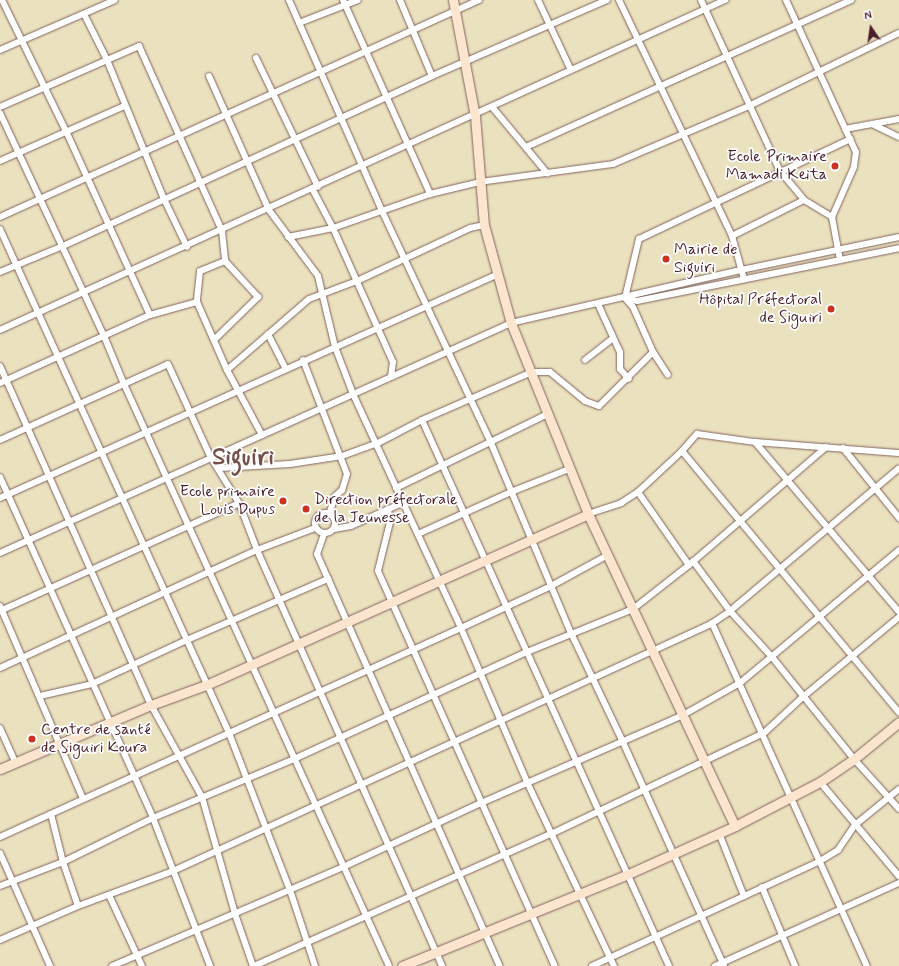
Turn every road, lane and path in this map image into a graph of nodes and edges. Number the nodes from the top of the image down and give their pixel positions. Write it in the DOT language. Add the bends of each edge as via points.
graph roads {
  1 [pos="2,0"];
  2 [pos="115,0"];
  3 [pos="288,0"];
  4 [pos="358,0"];
  5 [pos="400,0"];
  6 [pos="453,0"];
  7 [pos="479,0"];
  8 [pos="538,0"];
  9 [pos="607,0"];
  10 [pos="619,0"];
  11 [pos="701,0"];
  12 [pos="725,0"];
  13 [pos="786,0"];
  14 [pos="851,0"];
  15 [pos="344,3"];
  16 [pos="705,9"];
  17 [pos="455,12"];
  18 [pos="84,14"];
  19 [pos="299,23"];
  20 [pos="798,25"];
  21 [pos="548,26"];
  22 [pos="413,31"];
  23 [pos="899,33"];
  24 [pos="22,41"];
  25 [pos="637,41"];
  26 [pos="0,50"];
  27 [pos="367,51"];
  28 [pos="727,56"];
  29 [pos="256,58"];
  30 [pos="107,60"];
  31 [pos="465,63"];
  32 [pos="571,70"];
  33 [pos="321,72"];
  34 [pos="819,73"];
  35 [pos="209,76"];
  36 [pos="432,76"];
  37 [pos="659,86"];
  38 [pos="44,88"];
  39 [pos="272,93"];
  40 [pos="388,98"];
  41 [pos="124,106"];
  42 [pos="749,106"];
  43 [pos="0,107"];
  44 [pos="493,108"];
  45 [pos="0,113"];
  46 [pos="226,114"];
  47 [pos="475,116"];
  48 [pos="342,118"];
  49 [pos="899,119"];
  50 [pos="872,124"];
  51 [pos="845,130"];
  52 [pos="66,131"];
  53 [pos="683,135"];
  54 [pos="177,136"];
  55 [pos="899,137"];
  56 [pos="851,139"];
  57 [pos="294,140"];
  58 [pos="409,146"];
  59 [pos="526,147"];
  60 [pos="144,151"];
  61 [pos="20,152"];
  62 [pos="0,161"];
  63 [pos="248,163"];
  64 [pos="362,166"];
  65 [pos="780,171"];
  66 [pos="547,173"];
  67 [pos="87,177"];
  68 [pos="480,182"];
  69 [pos="201,183"];
  70 [pos="315,188"];
  71 [pos="430,194"];
  72 [pos="40,198"];
  73 [pos="164,199"];
  74 [pos="804,200"];
  75 [pos="715,202"];
  76 [pos="269,210"];
  77 [pos="382,211"];
  78 [pos="832,216"];
  79 [pos="0,217"];
  80 [pos="109,224"];
  81 [pos="484,225"];
  82 [pos="333,228"];
  83 [pos="0,229"];
  84 [pos="222,231"];
  85 [pos="732,236"];
  86 [pos="288,237"];
  87 [pos="899,238"];
  88 [pos="63,246"];
  89 [pos="187,247"];
  90 [pos="899,248"];
  91 [pos="838,250"];
  92 [pos="405,258"];
  93 [pos="840,260"];
  94 [pos="225,261"];
  95 [pos="17,265"];
  96 [pos="741,270"];
  97 [pos="0,272"];
  98 [pos="132,272"];
  99 [pos="496,276"];
  100 [pos="744,279"];
  101 [pos="357,281"];
  102 [pos="85,294"];
  103 [pos="323,294"];
  104 [pos="625,298"];
  105 [pos="197,302"];
  106 [pos="598,304"];
  107 [pos="428,305"];
  108 [pos="39,314"];
  109 [pos="150,315"];
  110 [pos="511,323"];
  111 [pos="379,328"];
  112 [pos="0,330"];
  113 [pos="268,334"];
  114 [pos="104,336"];
  115 [pos="612,339"];
  116 [pos="214,340"];
  117 [pos="334,347"];
  118 [pos="449,351"];
  119 [pos="653,352"];
  120 [pos="57,357"];
  121 [pos="303,360"];
  122 [pos="585,360"];
  123 [pos="393,362"];
  124 [pos="0,366"];
  125 [pos="285,368"];
  126 [pos="227,370"];
  127 [pos="406,370"];
  128 [pos="532,372"];
  129 [pos="668,375"];
  130 [pos="391,377"];
  131 [pos="629,379"];
  132 [pos="6,380"];
  133 [pos="0,383"];
  134 [pos="124,384"];
  135 [pos="240,390"];
  136 [pos="353,394"];
  137 [pos="471,399"];
  138 [pos="78,405"];
  139 [pos="322,408"];
  140 [pos="190,414"];
  141 [pos="546,415"];
  142 [pos="422,420"];
  143 [pos="28,428"];
  144 [pos="147,433"];
  145 [pos="262,435"];
  146 [pos="0,440"];
  147 [pos="756,442"];
  148 [pos="378,443"];
  149 [pos="491,443"];
  150 [pos="826,447"];
  151 [pos="843,448"];
  152 [pos="682,451"];
  153 [pos="100,453"];
  154 [pos="899,453"];
  155 [pos="342,456"];
  156 [pos="211,458"];
  157 [pos="442,467"];
  158 [pos="220,468"];
  159 [pos="899,468"];
  160 [pos="569,470"];
  161 [pos="51,476"];
  162 [pos="0,477"];
  163 [pos="166,478"];
  164 [pos="789,480"];
  165 [pos="396,488"];
  166 [pos="875,488"];
  167 [pos="511,492"];
  168 [pos="638,492"];
  169 [pos="8,494"];
  170 [pos="0,498"];
  171 [pos="120,499"];
  172 [pos="238,503"];
  173 [pos="402,503"];
  174 [pos="388,509"];
  175 [pos="329,514"];
  176 [pos="588,514"];
  177 [pos="464,515"];
  178 [pos="899,518"];
  179 [pos="71,521"];
  180 [pos="739,522"];
  181 [pos="189,526"];
  182 [pos="315,528"];
  183 [pos="334,529"];
  184 [pos="827,529"];
  185 [pos="324,534"];
  186 [pos="418,534"];
  187 [pos="530,538"];
  188 [pos="28,541"];
  189 [pos="144,547"];
  190 [pos="257,550"];
  191 [pos="899,550"];
  192 [pos="0,553"];
  193 [pos="608,554"];
  194 [pos="484,559"];
  195 [pos="691,563"];
  196 [pos="779,569"];
  197 [pos="92,570"];
  198 [pos="210,572"];
  199 [pos="869,577"];
  200 [pos="328,580"];
  201 [pos="440,582"];
  202 [pos="551,586"];
  203 [pos="50,589"];
  204 [pos="167,592"];
  205 [pos="279,600"];
  206 [pos="392,602"];
  207 [pos="506,607"];
  208 [pos="633,608"];
  209 [pos="1,609"];
  210 [pos="730,612"];
  211 [pos="899,612"];
  212 [pos="112,617"];
  213 [pos="899,617"];
  214 [pos="820,618"];
  215 [pos="231,620"];
  216 [pos="347,623"];
  217 [pos="712,624"];
  218 [pos="461,628"];
  219 [pos="571,633"];
  220 [pos="70,635"];
  221 [pos="187,640"];
  222 [pos="298,643"];
  223 [pos="414,649"];
  224 [pos="527,652"];
  225 [pos="654,652"];
  226 [pos="22,657"];
  227 [pos="772,657"];
  228 [pos="854,657"];
  229 [pos="133,664"];
  230 [pos="251,666"];
  231 [pos="0,668"];
  232 [pos="368,669"];
  233 [pos="481,674"];
  234 [pos="593,678"];
  235 [pos="740,683"];
  236 [pos="92,684"];
  237 [pos="206,685"];
  238 [pos="321,692"];
  239 [pos="434,694"];
  240 [pos="40,696"];
  241 [pos="804,696"];
  242 [pos="548,699"];
  243 [pos="151,705"];
  244 [pos="899,712"];
  245 [pos="273,713"];
  246 [pos="683,714"];
  247 [pos="388,715"];
  248 [pos="501,721"];
  249 [pos="899,722"];
  250 [pos="109,723"];
  251 [pos="0,728"];
  252 [pos="229,733"];
  253 [pos="764,733"];
  254 [pos="342,737"];
  255 [pos="622,740"];
  256 [pos="454,742"];
  257 [pos="60,743"];
  258 [pos="178,756"];
  259 [pos="294,759"];
  260 [pos="854,759"];
  261 [pos="576,760"];
  262 [pos="15,762"];
  263 [pos="705,762"];
  264 [pos="410,763"];
  265 [pos="0,769"];
  266 [pos="133,776"];
  267 [pos="247,780"];
  268 [pos="528,782"];
  269 [pos="820,782"];
  270 [pos="363,784"];
  271 [pos="899,789"];
  272 [pos="645,791"];
  273 [pos="202,797"];
  274 [pos="791,798"];
  275 [pos="890,798"];
  276 [pos="83,799"];
  277 [pos="481,803"];
  278 [pos="316,805"];
  279 [pos="899,809"];
  280 [pos="598,812"];
  281 [pos="51,814"];
  282 [pos="153,818"];
  283 [pos="436,824"];
  284 [pos="855,825"];
  285 [pos="735,826"];
  286 [pos="266,828"];
  287 [pos="719,833"];
  288 [pos="551,834"];
  289 [pos="0,837"];
  290 [pos="390,844"];
  291 [pos="217,850"];
  292 [pos="0,853"];
  293 [pos="504,854"];
  294 [pos="674,855"];
  295 [pos="820,861"];
  296 [pos="63,862"];
  297 [pos="343,867"];
  298 [pos="173,871"];
  299 [pos="626,875"];
  300 [pos="458,876"];
  301 [pos="899,876"];
  302 [pos="12,881"];
  303 [pos="899,883"];
  304 [pos="0,886"];
  305 [pos="762,887"];
  306 [pos="290,890"];
  307 [pos="109,895"];
  308 [pos="579,895"];
  309 [pos="413,896"];
  310 [pos="744,896"];
  311 [pos="78,906"];
  312 [pos="842,910"];
  313 [pos="235,914"];
  314 [pos="532,914"];
  315 [pos="702,916"];
  316 [pos="366,917"];
  317 [pos="32,926"];
  318 [pos="196,930"];
  319 [pos="485,933"];
  320 [pos="655,936"];
  321 [pos="783,936"];
  322 [pos="0,940"];
  323 [pos="307,942"];
  324 [pos="436,951"];
  325 [pos="137,955"];
  326 [pos="610,957"];
  327 [pos="723,964"];
  328 [pos="50,966"];
  329 [pos="112,966"];
  330 [pos="142,966"];
  331 [pos="210,966"];
  332 [pos="254,966"];
  333 [pos="315,966"];
  334 [pos="389,966"];
  335 [pos="402,966"];
  336 [pos="442,966"];
  337 [pos="500,966"];
  338 [pos="556,966"];
  339 [pos="592,966"];
  340 [pos="614,966"];
  341 [pos="669,966"];
  342 [pos="716,966"];
  343 [pos="795,966"];
  344 [pos="867,966"];
  1 -- 24 [label="street"];
  2 -- 18 [label="street"];
  3 -- 19 [label="street"];
  4 -- 15 [label="street"];
  5 -- 22 [label="street"];
  6 -- 17 [label="street"];
  7 -- 17 [label="street"];
  8 -- 21 [label="street"];
  9 -- 21 [label="street"];
  10 -- 25 [label="street"];
  11 -- 16 [label="street"];
  12 -- 16 [label="street"];
  13 -- 20 [label="street"];
  14 -- 20 [label="street"];
  15 -- 19 [label="street"];
  15 -- 27 [label="street"];
  16 -- 25 [label="street"];
  16 -- 28 [label="street"];
  17 -- 22 [label="street"];
  17 -- 31 [label="street"];
  18 -- 24 [label="street"];
  18 -- 30 [label="street"];
  19 -- 33 [label="street"];
  20 -- 28 [label="street"];
  20 -- 34 [label="street"];
  21 -- 31 [label="street"];
  21 -- 32 [label="street"];
  22 -- 27 [label="street"];
  22 -- 36 [label="street"];
  23 -- 34 [label="street"];
  24 -- 26 [label="street"];
  24 -- 38 [label="street"];
  25 -- 32 [label="street"];
  25 -- 37 [label="street"];
  27 -- 33 [label="street"];
  27 -- 40 [label="street"];
  28 -- 37 [label="street"];
  28 -- 42 [label="street"];
  29 -- 39 [label="street"];
  30 -- 38 [label="street"];
  30 -- 41 [label="street"];
  30 -- 54 [label="street" via="139,46"];
  31 -- 36 [label="street"];
  31 -- 47 [label="street"];
  32 -- 44 [label="street"];
  33 -- 39 [label="street"];
  33 -- 48 [label="street"];
  34 -- 42 [label="street"];
  34 -- 51 [label="street"];
  35 -- 46 [label="street"];
  36 -- 40 [label="street"];
  37 -- 53 [label="street"];
  37 -- 59 [label="street"];
  38 -- 43 [label="street"];
  38 -- 52 [label="street"];
  39 -- 46 [label="street"];
  39 -- 57 [label="street"];
  40 -- 48 [label="street"];
  40 -- 58 [label="street"];
  41 -- 52 [label="street"];
  41 -- 60 [label="street"];
  42 -- 53 [label="street"];
  42 -- 65 [label="street"];
  44 -- 47 [label="street"];
  44 -- 59 [label="street"];
  45 -- 61 [label="street"];
  46 -- 54 [label="street"];
  46 -- 63 [label="street"];
  47 -- 58 [label="street"];
  47 -- 68 [label="street"];
  48 -- 57 [label="street"];
  48 -- 64 [label="street"];
  49 -- 50 [label="street"];
  50 -- 51 [label="street"];
  50 -- 55 [label="street"];
  51 -- 56 [label="street"];
  52 -- 61 [label="street"];
  52 -- 67 [label="street"];
  53 -- 66 [label="street" via="614,164"];
  53 -- 75 [label="street"];
  54 -- 60 [label="street"];
  54 -- 69 [label="street"];
  56 -- 65 [label="street"];
  56 -- 78 [label="street" via="856,152 854,167"];
  57 -- 63 [label="street"];
  57 -- 70 [label="street"];
  58 -- 64 [label="street"];
  58 -- 71 [label="street"];
  59 -- 66 [label="street"];
  60 -- 67 [label="street"];
  60 -- 73 [label="street"];
  61 -- 62 [label="street"];
  61 -- 72 [label="street"];
  63 -- 69 [label="street"];
  63 -- 76 [label="street"];
  64 -- 70 [label="street"];
  64 -- 77 [label="street"];
  65 -- 74 [label="street"];
  65 -- 75 [label="street"];
  66 -- 68 [label="street"];
  67 -- 72 [label="street"];
  67 -- 80 [label="street"];
  68 -- 71 [label="street"];
  68 -- 81 [label="street"];
  69 -- 73 [label="street"];
  69 -- 84 [label="street"];
  70 -- 76 [label="street"];
  70 -- 82 [label="street"];
  71 -- 77 [label="street"];
  72 -- 79 [label="street"];
  72 -- 88 [label="street"];
  73 -- 80 [label="street"];
  73 -- 89 [label="street"];
  74 -- 78 [label="street"];
  74 -- 85 [label="street"];
  75 -- 85 [label="street"];
  75 -- 104 [label="street" via="639,239"];
  76 -- 84 [label="street"];
  76 -- 86 [label="street"];
  77 -- 82 [label="street"];
  77 -- 92 [label="street"];
  78 -- 91 [label="street"];
  80 -- 88 [label="street"];
  80 -- 98 [label="street"];
  81 -- 92 [label="street" via="470,228"];
  81 -- 99 [label="street"];
  82 -- 86 [label="street"];
  82 -- 101 [label="street"];
  83 -- 95 [label="street"];
  84 -- 89 [label="street"];
  84 -- 94 [label="street"];
  85 -- 96 [label="street"];
  86 -- 103 [label="street" via="318,276"];
  87 -- 91 [label="street"];
  88 -- 95 [label="street"];
  88 -- 102 [label="street"];
  89 -- 98 [label="street"];
  90 -- 93 [label="street"];
  91 -- 93 [label="street"];
  91 -- 96 [label="street"];
  92 -- 101 [label="street"];
  92 -- 107 [label="street"];
  93 -- 100 [label="street"];
  94 -- 105 [label="street" via="200,271"];
  94 -- 116 [label="street" via="258,297"];
  95 -- 97 [label="street"];
  95 -- 108 [label="street"];
  96 -- 100 [label="street"];
  96 -- 104 [label="street"];
  98 -- 102 [label="street"];
  98 -- 109 [label="street"];
  99 -- 107 [label="street"];
  99 -- 110 [label="street"];
  100 -- 104 [label="street" via="637,300"];
  101 -- 103 [label="street"];
  101 -- 111 [label="street"];
  102 -- 108 [label="street"];
  102 -- 114 [label="street"];
  103 -- 113 [label="street" via="309,299"];
  103 -- 117 [label="street"];
  104 -- 106 [label="street"];
  104 -- 119 [label="street" via="633,307"];
  105 -- 109 [label="street"];
  105 -- 116 [label="street"];
  106 -- 110 [label="street"];
  106 -- 115 [label="street"];
  107 -- 111 [label="street"];
  107 -- 118 [label="street"];
  108 -- 112 [label="street"];
  108 -- 120 [label="street"];
  109 -- 114 [label="street"];
  110 -- 118 [label="street"];
  110 -- 128 [label="street"];
  111 -- 117 [label="street"];
  111 -- 123 [label="street"];
  113 -- 125 [label="street"];
  113 -- 126 [label="street"];
  114 -- 120 [label="street"];
  114 -- 134 [label="street"];
  115 -- 122 [label="street"];
  115 -- 131 [label="street" via="620,352 620,369"];
  116 -- 126 [label="street"];
  117 -- 121 [label="street"];
  117 -- 136 [label="street"];
  118 -- 127 [label="street"];
  118 -- 137 [label="street"];
  119 -- 129 [label="street"];
  119 -- 131 [label="street"];
  120 -- 132 [label="street"];
  120 -- 138 [label="street"];
  121 -- 125 [label="street"];
  121 -- 139 [label="street"];
  123 -- 127 [label="street"];
  123 -- 130 [label="street"];
  124 -- 132 [label="street"];
  125 -- 135 [label="street"];
  126 -- 135 [label="street"];
  127 -- 130 [label="street"];
  128 -- 131 [label="street" via="550,372 585,401 599,406"];
  128 -- 137 [label="street"];
  128 -- 141 [label="street"];
  130 -- 136 [label="street"];
  132 -- 133 [label="street"];
  132 -- 143 [label="street"];
  134 -- 138 [label="street"];
  134 -- 140 [label="street" via="168,364"];
  134 -- 144 [label="street"];
  135 -- 140 [label="street"];
  135 -- 145 [label="street"];
  136 -- 139 [label="street"];
  136 -- 148 [label="street"];
  137 -- 142 [label="street"];
  137 -- 149 [label="street"];
  138 -- 143 [label="street"];
  138 -- 153 [label="street"];
  139 -- 145 [label="street"];
  139 -- 155 [label="street"];
  140 -- 144 [label="street"];
  140 -- 156 [label="street"];
  141 -- 149 [label="street"];
  141 -- 160 [label="street"];
  142 -- 148 [label="street"];
  142 -- 157 [label="street"];
  143 -- 146 [label="street"];
  143 -- 161 [label="street"];
  144 -- 153 [label="street"];
  144 -- 163 [label="street"];
  145 -- 156 [label="street"];
  147 -- 150 [label="street"];
  147 -- 152 [label="street" via="696,434"];
  147 -- 164 [label="street"];
  148 -- 155 [label="street"];
  148 -- 165 [label="street"];
  149 -- 157 [label="street"];
  149 -- 167 [label="street"];
  150 -- 151 [label="street"];
  150 -- 164 [label="street"];
  151 -- 154 [label="street"];
  151 -- 166 [label="street"];
  152 -- 168 [label="street"];
  152 -- 180 [label="street"];
  153 -- 161 [label="street"];
  153 -- 171 [label="street"];
  155 -- 158 [label="street" via="290,464"];
  155 -- 175 [label="street" via="347,474 342,490 335,496"];
  156 -- 158 [label="street"];
  156 -- 163 [label="street"];
  157 -- 165 [label="street"];
  157 -- 177 [label="street"];
  158 -- 172 [label="street"];
  159 -- 166 [label="street"];
  160 -- 167 [label="street"];
  160 -- 176 [label="street"];
  161 -- 169 [label="street"];
  161 -- 179 [label="street"];
  162 -- 169 [label="street"];
  163 -- 171 [label="street"];
  163 -- 181 [label="street"];
  164 -- 180 [label="street"];
  164 -- 184 [label="street"];
  165 -- 173 [label="street"];
  166 -- 178 [label="street"];
  166 -- 184 [label="street"];
  167 -- 177 [label="street"];
  167 -- 187 [label="street"];
  168 -- 176 [label="street" via="621,503"];
  168 -- 195 [label="street"];
  169 -- 170 [label="street"];
  169 -- 188 [label="street"];
  171 -- 179 [label="street"];
  171 -- 189 [label="street"];
  172 -- 181 [label="street"];
  172 -- 190 [label="street"];
  173 -- 174 [label="street"];
  173 -- 186 [label="street"];
  174 -- 183 [label="street" via="351,526"];
  174 -- 206 [label="street" via="390,522 378,571"];
  175 -- 182 [label="street" via="319,515 315,521"];
  175 -- 183 [label="street" via="334,519"];
  176 -- 187 [label="street"];
  176 -- 193 [label="street"];
  177 -- 186 [label="street"];
  177 -- 194 [label="street"];
  179 -- 188 [label="street"];
  179 -- 197 [label="street"];
  180 -- 195 [label="street"];
  180 -- 196 [label="street"];
  181 -- 189 [label="street"];
  181 -- 198 [label="street"];
  182 -- 185 [label="street"];
  182 -- 190 [label="street"];
  183 -- 185 [label="street"];
  184 -- 196 [label="street"];
  184 -- 199 [label="street"];
  185 -- 200 [label="street" via="317,554"];
  186 -- 201 [label="street"];
  187 -- 194 [label="street"];
  187 -- 202 [label="street"];
  188 -- 192 [label="street"];
  188 -- 203 [label="street"];
  189 -- 197 [label="street"];
  189 -- 204 [label="street"];
  190 -- 198 [label="street"];
  190 -- 205 [label="street"];
  191 -- 199 [label="street"];
  193 -- 202 [label="street"];
  193 -- 208 [label="street"];
  194 -- 201 [label="street"];
  194 -- 207 [label="street"];
  195 -- 208 [label="street"];
  195 -- 210 [label="street"];
  196 -- 210 [label="street"];
  196 -- 214 [label="street"];
  197 -- 203 [label="street"];
  197 -- 212 [label="street"];
  198 -- 204 [label="street"];
  198 -- 215 [label="street"];
  199 -- 211 [label="street"];
  199 -- 214 [label="street"];
  200 -- 205 [label="street"];
  200 -- 216 [label="street"];
  201 -- 206 [label="street"];
  201 -- 218 [label="street"];
  202 -- 207 [label="street"];
  202 -- 219 [label="street"];
  203 -- 209 [label="street"];
  203 -- 220 [label="street"];
  204 -- 212 [label="street"];
  204 -- 221 [label="street"];
  205 -- 215 [label="street"];
  205 -- 222 [label="street"];
  206 -- 216 [label="street"];
  206 -- 223 [label="street"];
  207 -- 218 [label="street"];
  207 -- 224 [label="street"];
  208 -- 219 [label="street"];
  208 -- 225 [label="street"];
  209 -- 226 [label="street"];
  210 -- 217 [label="street"];
  210 -- 227 [label="street"];
  212 -- 220 [label="street"];
  212 -- 229 [label="street"];
  213 -- 228 [label="street"];
  214 -- 227 [label="street"];
  214 -- 228 [label="street"];
  215 -- 221 [label="street"];
  215 -- 230 [label="street"];
  216 -- 222 [label="street"];
  216 -- 232 [label="street"];
  217 -- 225 [label="street"];
  217 -- 235 [label="street"];
  218 -- 223 [label="street"];
  218 -- 233 [label="street"];
  219 -- 224 [label="street"];
  219 -- 234 [label="street"];
  220 -- 226 [label="street"];
  220 -- 236 [label="street"];
  221 -- 229 [label="street"];
  221 -- 237 [label="street"];
  222 -- 230 [label="street"];
  222 -- 238 [label="street"];
  223 -- 232 [label="street"];
  223 -- 239 [label="street"];
  224 -- 233 [label="street"];
  224 -- 242 [label="street"];
  225 -- 234 [label="street"];
  225 -- 246 [label="street"];
  226 -- 231 [label="street"];
  226 -- 240 [label="street"];
  227 -- 235 [label="street"];
  227 -- 241 [label="street"];
  228 -- 241 [label="street"];
  228 -- 244 [label="street"];
  229 -- 236 [label="street"];
  229 -- 243 [label="street"];
  230 -- 237 [label="street"];
  230 -- 245 [label="street"];
  232 -- 238 [label="street"];
  232 -- 247 [label="street"];
  233 -- 239 [label="street"];
  233 -- 248 [label="street"];
  234 -- 242 [label="street"];
  234 -- 255 [label="street"];
  235 -- 246 [label="street"];
  235 -- 253 [label="street"];
  236 -- 240 [label="street"];
  236 -- 250 [label="street"];
  237 -- 243 [label="street"];
  237 -- 252 [label="street"];
  238 -- 245 [label="street"];
  238 -- 254 [label="street"];
  239 -- 247 [label="street"];
  239 -- 256 [label="street"];
  240 -- 257 [label="street"];
  241 -- 253 [label="street"];
  241 -- 260 [label="street"];
  242 -- 248 [label="street"];
  242 -- 261 [label="street"];
  243 -- 250 [label="street"];
  243 -- 258 [label="street"];
  245 -- 252 [label="street"];
  245 -- 259 [label="street"];
  246 -- 255 [label="street"];
  246 -- 263 [label="street"];
  247 -- 254 [label="street"];
  247 -- 264 [label="street"];
  248 -- 256 [label="street"];
  248 -- 268 [label="street"];
  249 -- 260 [label="street"];
  250 -- 257 [label="street"];
  250 -- 266 [label="street"];
  251 -- 262 [label="street"];
  252 -- 258 [label="street"];
  252 -- 267 [label="street"];
  253 -- 263 [label="street"];
  253 -- 274 [label="street"];
  254 -- 259 [label="street"];
  254 -- 270 [label="street"];
  255 -- 261 [label="street"];
  255 -- 272 [label="street"];
  256 -- 264 [label="street"];
  256 -- 277 [label="street"];
  257 -- 262 [label="street"];
  257 -- 276 [label="street"];
  258 -- 266 [label="street"];
  258 -- 273 [label="street"];
  259 -- 267 [label="street"];
  259 -- 278 [label="street"];
  260 -- 269 [label="street"];
  260 -- 275 [label="street"];
  261 -- 268 [label="street"];
  261 -- 280 [label="street"];
  262 -- 265 [label="street"];
  263 -- 272 [label="street"];
  263 -- 285 [label="street"];
  264 -- 270 [label="street"];
  264 -- 283 [label="street"];
  266 -- 276 [label="street"];
  266 -- 282 [label="street"];
  267 -- 273 [label="street"];
  267 -- 286 [label="street"];
  268 -- 277 [label="street"];
  268 -- 288 [label="street"];
  269 -- 274 [label="street"];
  269 -- 284 [label="street"];
  270 -- 278 [label="street"];
  270 -- 290 [label="street"];
  271 -- 275 [label="street"];
  272 -- 280 [label="street"];
  272 -- 294 [label="street"];
  273 -- 282 [label="street"];
  273 -- 291 [label="street"];
  274 -- 285 [label="street"];
  274 -- 295 [label="street"];
  275 -- 279 [label="street"];
  275 -- 284 [label="street"];
  276 -- 281 [label="street"];
  277 -- 283 [label="street"];
  277 -- 293 [label="street"];
  278 -- 286 [label="street"];
  278 -- 297 [label="street"];
  280 -- 288 [label="street"];
  280 -- 299 [label="street"];
  281 -- 289 [label="street"];
  281 -- 296 [label="street"];
  282 -- 296 [label="street"];
  282 -- 298 [label="street"];
  283 -- 290 [label="street"];
  283 -- 300 [label="street"];
  284 -- 295 [label="street" via="838,850"];
  284 -- 301 [label="street"];
  285 -- 287 [label="street"];
  286 -- 291 [label="street"];
  286 -- 306 [label="street"];
  287 -- 294 [label="street"];
  287 -- 310 [label="street"];
  288 -- 293 [label="street"];
  288 -- 308 [label="street"];
  290 -- 297 [label="street"];
  290 -- 309 [label="street"];
  291 -- 298 [label="street"];
  291 -- 313 [label="street"];
  292 -- 302 [label="street"];
  293 -- 300 [label="street"];
  293 -- 314 [label="street"];
  294 -- 299 [label="street"];
  294 -- 315 [label="street"];
  295 -- 305 [label="street"];
  295 -- 312 [label="street"];
  296 -- 302 [label="street"];
  296 -- 311 [label="street"];
  297 -- 306 [label="street"];
  297 -- 316 [label="street"];
  298 -- 307 [label="street"];
  298 -- 318 [label="street"];
  299 -- 308 [label="street"];
  299 -- 320 [label="street"];
  300 -- 309 [label="street"];
  300 -- 319 [label="street"];
  302 -- 304 [label="street"];
  302 -- 317 [label="street"];
  303 -- 312 [label="street"];
  305 -- 310 [label="street"];
  305 -- 321 [label="street"];
  306 -- 313 [label="street"];
  306 -- 323 [label="street"];
  307 -- 311 [label="street"];
  307 -- 325 [label="street"];
  308 -- 314 [label="street"];
  308 -- 326 [label="street"];
  309 -- 316 [label="street"];
  309 -- 324 [label="street"];
  310 -- 315 [label="street"];
  311 -- 317 [label="street"];
  312 -- 321 [label="street"];
  312 -- 344 [label="street"];
  313 -- 318 [label="street"];
  313 -- 332 [label="street"];
  314 -- 319 [label="street"];
  314 -- 338 [label="street"];
  315 -- 320 [label="street"];
  315 -- 327 [label="street"];
  316 -- 323 [label="street"];
  316 -- 334 [label="street"];
  317 -- 322 [label="street"];
  317 -- 328 [label="street"];
  318 -- 325 [label="street"];
  318 -- 331 [label="street"];
  319 -- 324 [label="street"];
  319 -- 337 [label="street"];
  320 -- 326 [label="street"];
  320 -- 341 [label="street"];
  321 -- 327 [label="street"];
  321 -- 343 [label="street"];
  323 -- 332 [label="street"];
  323 -- 333 [label="street"];
  324 -- 335 [label="street"];
  324 -- 336 [label="street"];
  325 -- 329 [label="street"];
  325 -- 330 [label="street"];
  326 -- 339 [label="street"];
  326 -- 340 [label="street"];
  327 -- 342 [label="street"];
}
